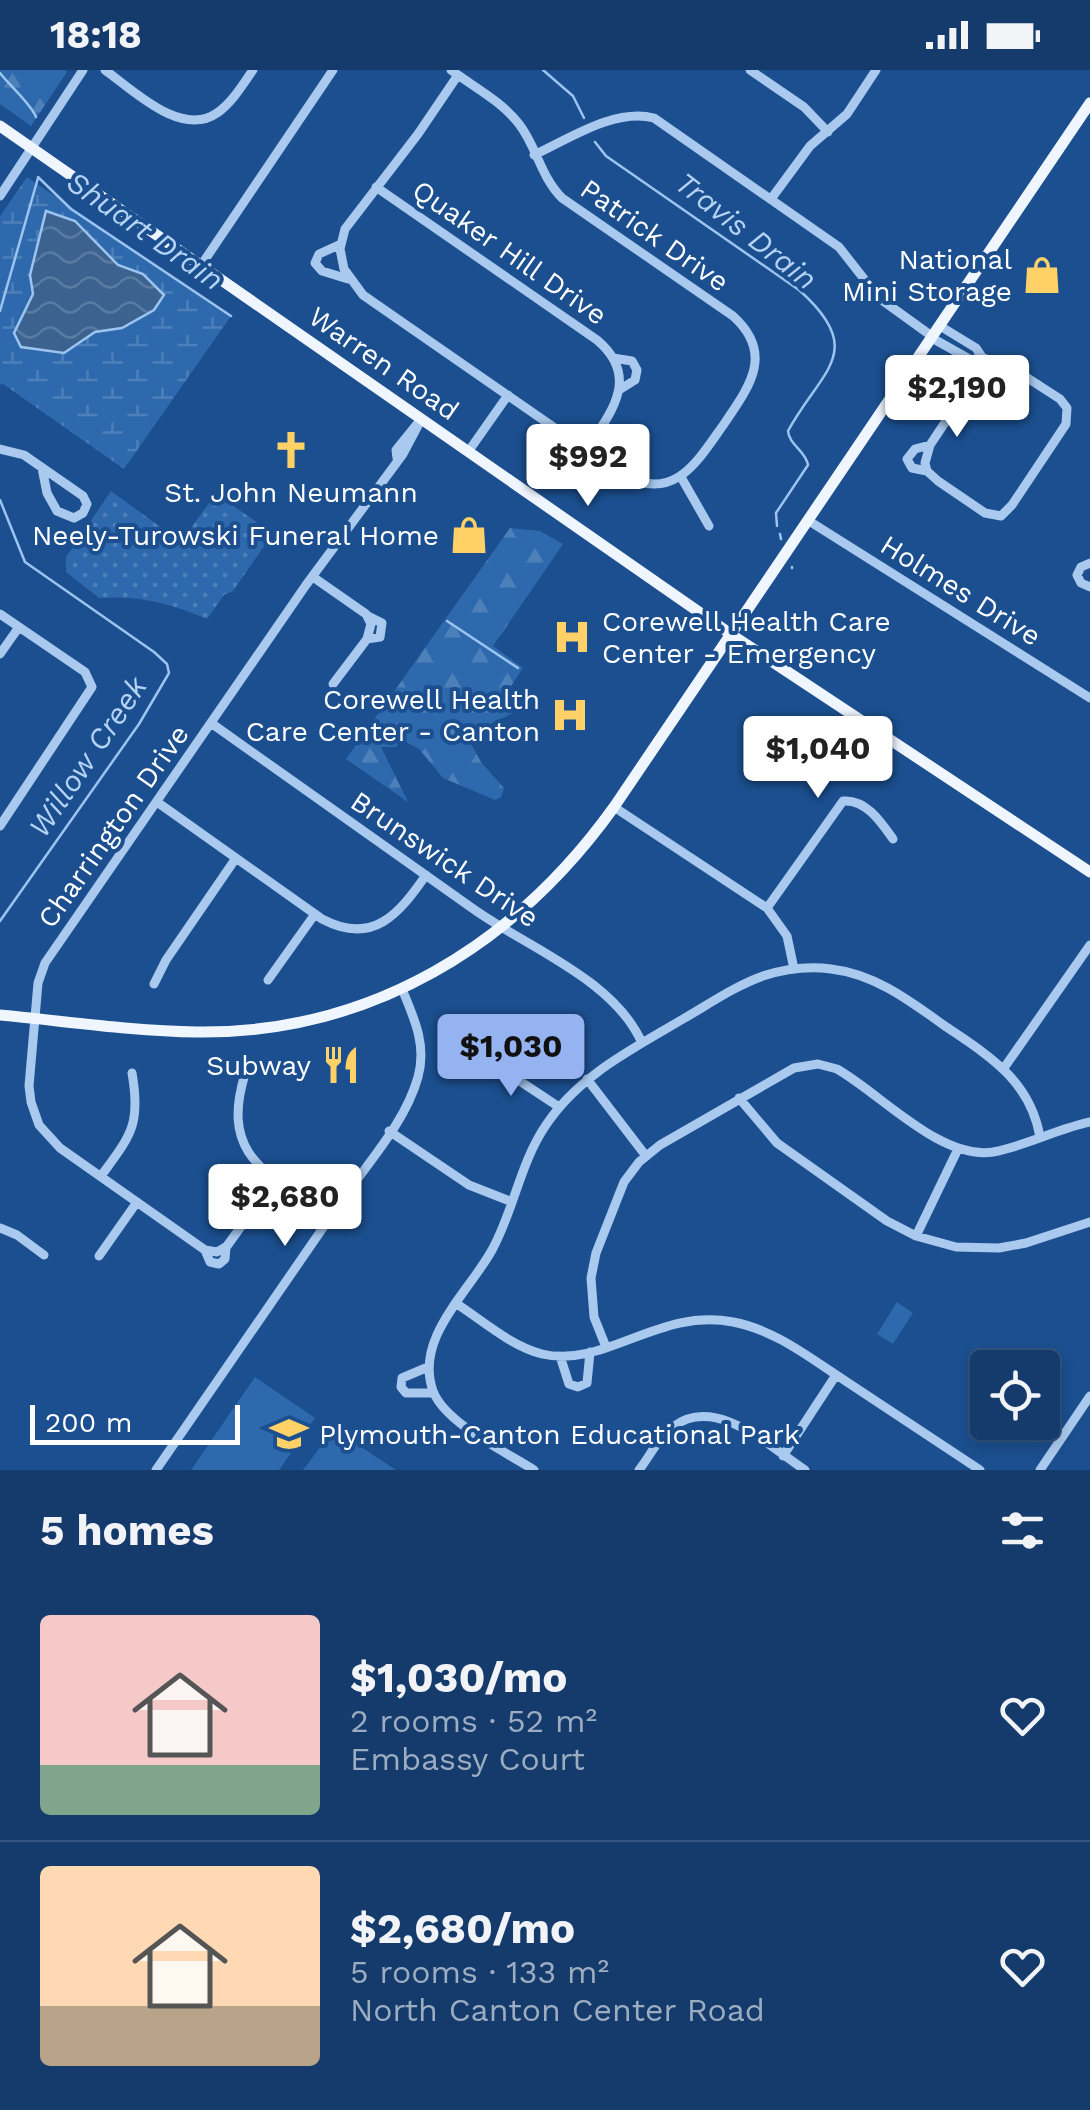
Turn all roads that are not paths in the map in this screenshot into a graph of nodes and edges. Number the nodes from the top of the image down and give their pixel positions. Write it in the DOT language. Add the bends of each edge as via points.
graph roads {
  1 [pos="83,70"];
  2 [pos="104,70"];
  3 [pos="254,70"];
  4 [pos="333,70"];
  5 [pos="750,70"];
  6 [pos="876,70"];
  7 [pos="455,72"];
  8 [pos="763,74"];
  9 [pos="1090,103"];
  10 [pos="0,126"];
  11 [pos="828,132"];
  12 [pos="31,149"];
  13 [pos="534,154"];
  14 [pos="376,187"];
  15 [pos="0,196"];
  16 [pos="771,199"];
  17 [pos="341,244"];
  18 [pos="200,267"];
  19 [pos="348,278"];
  20 [pos="935,333"];
  21 [pos="982,356"];
  22 [pos="613,358"];
  23 [pos="619,390"];
  24 [pos="508,395"];
  25 [pos="421,420"];
  26 [pos="930,446"];
  27 [pos="0,449"];
  28 [pos="586,450"];
  29 [pos="468,452"];
  30 [pos="42,468"];
  31 [pos="927,471"];
  32 [pos="681,477"];
  33 [pos="809,521"];
  34 [pos="709,526"];
  35 [pos="1090,563"];
  36 [pos="313,577"];
  37 [pos="1090,586"];
  38 [pos="0,614"];
  39 [pos="19,627"];
  40 [pos="732,635"];
  41 [pos="0,654"];
  42 [pos="333,684"];
  43 [pos="1090,698"];
  44 [pos="211,723"];
  45 [pos="157,802"];
  46 [pos="614,807"];
  47 [pos="0,826"];
  48 [pos="893,838"];
  49 [pos="236,858"];
  50 [pos="1090,872"];
  51 [pos="426,875"];
  52 [pos="766,908"];
  53 [pos="314,914"];
  54 [pos="504,927"];
  55 [pos="1090,945"];
  56 [pos="794,969"];
  57 [pos="268,980"];
  58 [pos="154,984"];
  59 [pos="402,989"];
  60 [pos="0,1015"];
  61 [pos="35,1018"];
  62 [pos="642,1043"];
  63 [pos="484,1058"];
  64 [pos="1004,1068"];
  65 [pos="132,1073"];
  66 [pos="245,1074"];
  67 [pos="586,1079"];
  68 [pos="739,1098"];
  69 [pos="559,1107"];
  70 [pos="1090,1122"];
  71 [pos="390,1131"];
  72 [pos="1040,1137"];
  73 [pos="958,1149"];
  74 [pos="646,1156"];
  75 [pos="101,1176"];
  76 [pos="276,1178"];
  77 [pos="137,1202"];
  78 [pos="512,1202"];
  79 [pos="330,1217"];
  80 [pos="1090,1222"];
  81 [pos="0,1228"];
  82 [pos="916,1236"];
  83 [pos="204,1249"];
  84 [pos="221,1249"];
  85 [pos="44,1255"];
  86 [pos="98,1256"];
  87 [pos="457,1304"];
  88 [pos="606,1347"];
  89 [pos="590,1352"];
  90 [pos="560,1356"];
  91 [pos="429,1372"];
  92 [pos="836,1375"];
  93 [pos="434,1393"];
  94 [pos="1090,1396"];
  95 [pos="783,1456"];
  96 [pos="156,1470"];
  97 [pos="534,1470"];
  98 [pos="639,1470"];
  99 [pos="804,1470"];
  100 [pos="980,1470"];
  101 [pos="1040,1470"];
  1 -- 12 [label="street"];
  2 -- 3 [label="street" via="187,120 203,120 225,107"];
  4 -- 18 [label="street"];
  5 -- 8 [label="street"];
  6 -- 11 [label="street"];
  7 -- 13 [label="street, Patrick Drive" via="513,117"];
  7 -- 14 [label="street"];
  8 -- 11 [label="street"];
  9 -- 20 [label="main road"];
  10 -- 12 [label="main road, Warren Road"];
  11 -- 16 [label="street"];
  12 -- 15 [label="street"];
  12 -- 18 [label="main road, Warren Road"];
  13 -- 16 [label="street" via="617,118 644,116"];
  13 -- 32 [label="street, Patrick Drive" via="562,198 733,316 750,336 755,368 748,389"];
  14 -- 17 [label="street"];
  14 -- 22 [label="street, Quaker Hill Drive" via="597,340"];
  16 -- 20 [label="street" via="846,252 879,298"];
  17 -- 19 [label="street"];
  17 -- 19 [label="street" via="315,262 322,271"];
  18 -- 25 [label="main road, Warren Road"];
  19 -- 24 [label="street"];
  20 -- 21 [label="street"];
  20 -- 33 [label="main road"];
  21 -- 26 [label="street"];
  21 -- 31 [label="street" via="1060,399 1066,424 1001,516 985,513"];
  22 -- 23 [label="street, Quaker Hill Drive"];
  22 -- 23 [label="street, Quaker Hill Drive" via="632,361 637,370 635,380"];
  23 -- 28 [label="street, Quaker Hill Drive" via="614,410"];
  24 -- 28 [label="street"];
  24 -- 29 [label="street"];
  25 -- 29 [label="main road, Warren Road"];
  25 -- 36 [label="street, Charrington Drive"];
  26 -- 31 [label="street"];
  26 -- 31 [label="street" via="908,459 912,468"];
  27 -- 30 [label="street"];
  28 -- 32 [label="street" via="638,482"];
  29 -- 40 [label="main road, Warren Road"];
  30 -- 30 [label="street" via="83,496 83,512 74,518 56,511"];
  32 -- 34 [label="street"];
  33 -- 40 [label="main road"];
  33 -- 43 [label="street, Holmes Drive"];
  35 -- 37 [label="street" via="1077,575"];
  36 -- 42 [label="street" via="368,616 372,629"];
  36 -- 44 [label="street, Charrington Drive"];
  38 -- 39 [label="street"];
  39 -- 41 [label="street"];
  39 -- 47 [label="street" via="92,683"];
  40 -- 46 [label="main road"];
  40 -- 50 [label="main road, Warren Road"];
  44 -- 45 [label="street, Charrington Drive"];
  44 -- 51 [label="street, Brunswick Drive"];
  45 -- 49 [label="street"];
  45 -- 61 [label="street, Charrington Drive" via="45,964"];
  46 -- 52 [label="street"];
  46 -- 54 [label="main road" via="561,875"];
  48 -- 52 [label="street" via="856,801 840,802"];
  49 -- 53 [label="street"];
  49 -- 58 [label="street"];
  51 -- 53 [label="street" via="400,911 376,926 345,928"];
  51 -- 54 [label="street, Brunswick Drive"];
  52 -- 56 [label="street" via="787,936"];
  53 -- 57 [label="street"];
  54 -- 59 [label="main road"];
  54 -- 62 [label="street, Brunswick Drive" via="612,1000"];
  55 -- 64 [label="street"];
  56 -- 62 [label="street" via="742,985"];
  56 -- 64 [label="street" via="840,970 881,984"];
  59 -- 61 [label="main road" via="322,1016 228,1031"];
  59 -- 71 [label="street" via="416,1022 421,1061"];
  60 -- 61 [label="main road"];
  61 -- 75 [label="street, Charrington Drive" via="29,1086 35,1115 52,1141"];
  62 -- 67 [label="street"];
  63 -- 69 [label="street"];
  64 -- 72 [label="street" via="1028,1098"];
  65 -- 75 [label="street" via="133,1126"];
  66 -- 76 [label="street" via="238,1130 254,1161"];
  67 -- 69 [label="street"];
  67 -- 74 [label="street"];
  68 -- 73 [label="street" via="794,1068 826,1066"];
  68 -- 74 [label="street"];
  68 -- 82 [label="street" via="776,1144"];
  69 -- 78 [label="street" via="535,1143"];
  70 -- 72 [label="street"];
  71 -- 78 [label="street" via="469,1186"];
  71 -- 79 [label="street"];
  72 -- 73 [label="street" via="993,1152"];
  73 -- 82 [label="street"];
  74 -- 88 [label="street" via="618,1193 593,1266 592,1307"];
  75 -- 77 [label="street, Charrington Drive"];
  76 -- 79 [label="street"];
  76 -- 84 [label="street"];
  77 -- 83 [label="street, Charrington Drive"];
  77 -- 86 [label="street"];
  78 -- 87 [label="street" via="494,1247"];
  79 -- 96 [label="street"];
  80 -- 82 [label="street" via="1000,1248 956,1248"];
  81 -- 85 [label="street"];
  83 -- 84 [label="street, Charrington Drive"];
  83 -- 84 [label="street, Charrington Drive" via="218,1264 225,1260"];
  87 -- 90 [label="street" via="519,1344"];
  87 -- 91 [label="street" via="432,1345"];
  88 -- 89 [label="street"];
  88 -- 92 [label="street" via="671,1323 724,1320 772,1335"];
  89 -- 90 [label="street"];
  89 -- 90 [label="street" via="587,1383 578,1387 569,1384"];
  91 -- 93 [label="street"];
  91 -- 93 [label="street" via="402,1378 401,1387 406,1393"];
  92 -- 95 [label="street"];
  92 -- 100 [label="street"];
  93 -- 97 [label="street" via="456,1420"];
  94 -- 101 [label="street"];
  95 -- 98 [label="street" via="728,1421 695,1416 669,1430"];
  95 -- 99 [label="street"];
}
